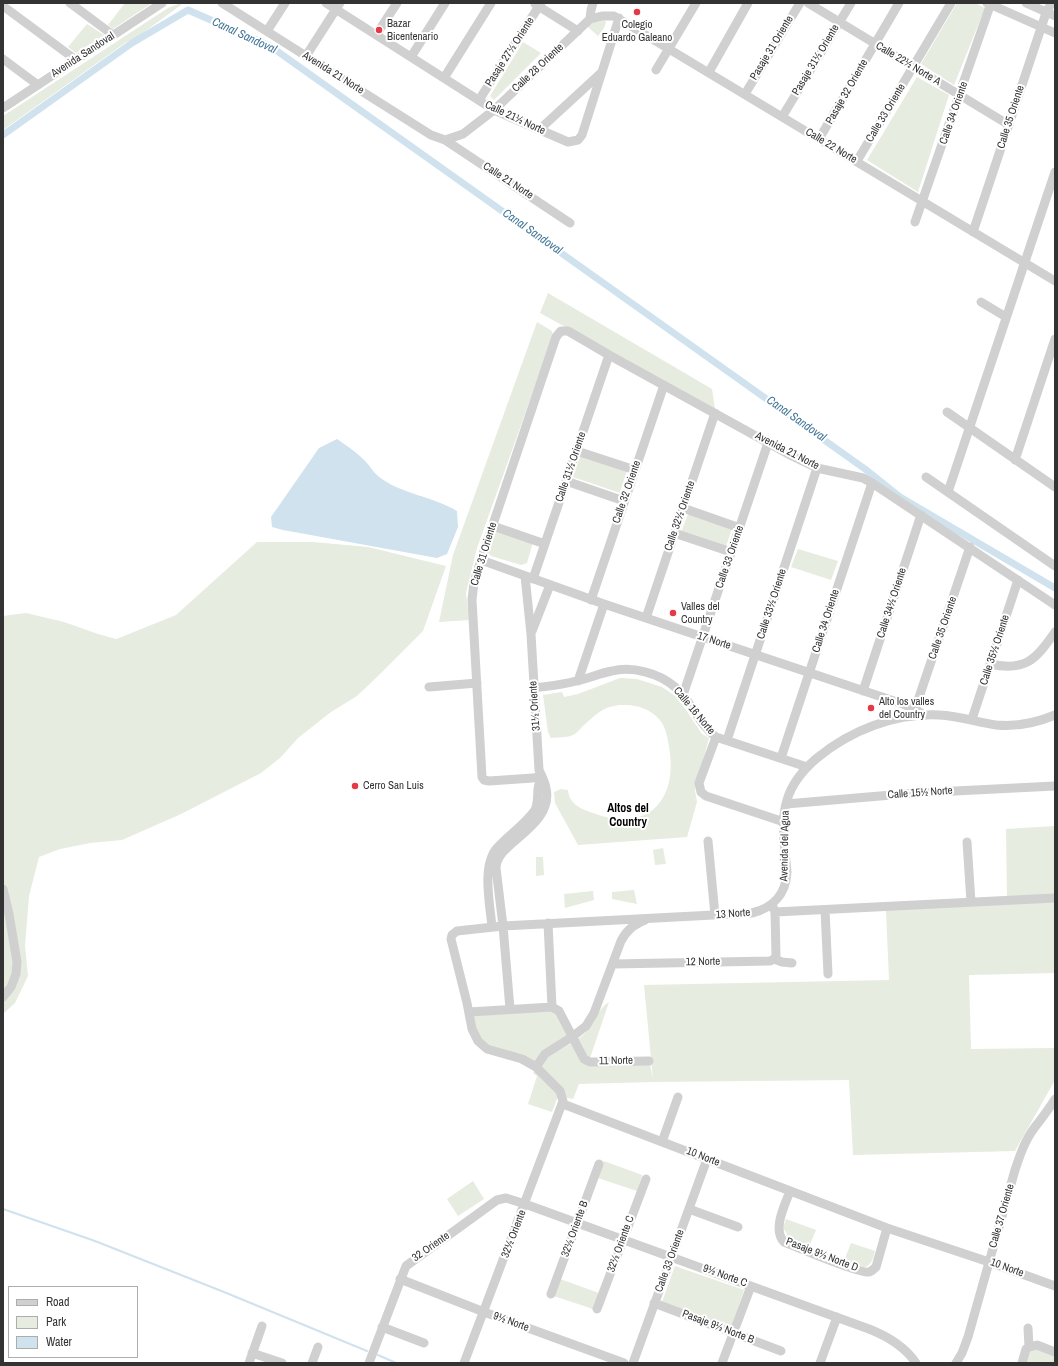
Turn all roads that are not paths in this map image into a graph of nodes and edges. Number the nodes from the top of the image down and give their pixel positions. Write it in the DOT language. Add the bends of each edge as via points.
graph roads {
  1 [pos="70,3"];
  2 [pos="162,3"];
  3 [pos="222,3"];
  4 [pos="285,3"];
  5 [pos="326,3"];
  6 [pos="396,3"];
  7 [pos="445,3"];
  8 [pos="491,3"];
  9 [pos="593,3"];
  10 [pos="696,3"];
  11 [pos="748,3"];
  12 [pos="800,3"];
  13 [pos="808,3"];
  14 [pos="850,3"];
  15 [pos="899,3"];
  16 [pos="951,3"];
  17 [pos="1026,3"];
  18 [pos="1051,3"];
  19 [pos="538,4"];
  20 [pos="990,4"];
  21 [pos="4,6"];
  22 [pos="338,6"];
  23 [pos="1051,14"];
  24 [pos="619,18"];
  25 [pos="590,19"];
  26 [pos="839,22"];
  27 [pos="1041,27"];
  28 [pos="267,31"];
  29 [pos="578,31"];
  30 [pos="1055,33"];
  31 [pos="114,35"];
  32 [pos="376,35"];
  33 [pos="875,44"];
  34 [pos="669,48"];
  35 [pos="306,56"];
  36 [pos="411,57"];
  37 [pos="3,58"];
  38 [pos="76,60"];
  39 [pos="913,68"];
  40 [pos="656,70"];
  41 [pos="602,71"];
  42 [pos="708,72"];
  43 [pos="444,78"];
  44 [pos="38,85"];
  45 [pos="745,94"];
  46 [pos="960,96"];
  47 [pos="479,100"];
  48 [pos="3,108"];
  49 [pos="494,110"];
  50 [pos="782,116"];
  51 [pos="1009,125"];
  52 [pos="540,129"];
  53 [pos="819,139"];
  54 [pos="445,140"];
  55 [pos="857,161"];
  56 [pos="1055,172"];
  57 [pos="923,202"];
  58 [pos="570,222"];
  59 [pos="915,222"];
  60 [pos="973,232"];
  61 [pos="1024,262"];
  62 [pos="1055,281"];
  63 [pos="981,302"];
  64 [pos="1006,317"];
  65 [pos="556,336"];
  66 [pos="1055,339"];
  67 [pos="609,355"];
  68 [pos="664,385"];
  69 [pos="947,412"];
  70 [pos="715,413"];
  71 [pos="969,428"];
  72 [pos="768,443"];
  73 [pos="577,451"];
  74 [pos="1015,460"];
  75 [pos="817,468"];
  76 [pos="635,470"];
  77 [pos="926,476"];
  78 [pos="566,481"];
  79 [pos="872,483"];
  80 [pos="1055,487"];
  81 [pos="948,492"];
  82 [pos="624,501"];
  83 [pos="683,508"];
  84 [pos="921,515"];
  85 [pos="493,526"];
  86 [pos="740,528"];
  87 [pos="674,533"];
  88 [pos="545,544"];
  89 [pos="970,547"];
  90 [pos="731,552"];
  91 [pos="481,560"];
  92 [pos="1055,566"];
  93 [pos="529,578"];
  94 [pos="1018,580"];
  95 [pos="550,585"];
  96 [pos="591,600"];
  97 [pos="604,604"];
  98 [pos="1055,605"];
  99 [pos="646,618"];
  100 [pos="1055,632"];
  101 [pos="531,634"];
  102 [pos="703,637"];
  103 [pos="756,655"];
  104 [pos="990,664"];
  105 [pos="809,673"];
  106 [pos="578,681"];
  107 [pos="477,683"];
  108 [pos="430,687"];
  109 [pos="534,688"];
  110 [pos="863,691"];
  111 [pos="683,695"];
  112 [pos="915,709"];
  113 [pos="924,715"];
  114 [pos="1055,715"];
  115 [pos="972,719"];
  116 [pos="716,736"];
  117 [pos="727,740"];
  118 [pos="781,758"];
  119 [pos="807,767"];
  120 [pos="542,777"];
  121 [pos="1055,786"];
  122 [pos="786,804"];
  123 [pos="784,822"];
  124 [pos="708,841"];
  125 [pos="968,842"];
  126 [pos="494,858"];
  127 [pos="3,889"];
  128 [pos="1055,898"];
  129 [pos="972,902"];
  130 [pos="774,908"];
  131 [pos="825,910"];
  132 [pos="715,915"];
  133 [pos="653,918"];
  134 [pos="548,923"];
  135 [pos="503,926"];
  136 [pos="492,927"];
  137 [pos="774,959"];
  138 [pos="792,963"];
  139 [pos="613,964"];
  140 [pos="828,974"];
  141 [pos="3,997"];
  142 [pos="552,1007"];
  143 [pos="510,1009"];
  144 [pos="468,1012"];
  145 [pos="572,1037"];
  146 [pos="649,1061"];
  147 [pos="536,1067"];
  148 [pos="678,1097"];
  149 [pos="1055,1099"];
  150 [pos="563,1104"];
  151 [pos="662,1142"];
  152 [pos="707,1159"];
  153 [pos="599,1164"];
  154 [pos="646,1179"];
  155 [pos="790,1191"];
  156 [pos="526,1204"];
  157 [pos="689,1209"];
  158 [pos="577,1222"];
  159 [pos="738,1227"];
  160 [pos="887,1228"];
  161 [pos="623,1239"];
  162 [pos="671,1257"];
  163 [pos="989,1262"];
  164 [pos="400,1279"];
  165 [pos="751,1286"];
  166 [pos="1055,1286"];
  167 [pos="550,1294"];
  168 [pos="654,1303"];
  169 [pos="597,1309"];
  170 [pos="484,1312"];
  171 [pos="837,1317"];
  172 [pos="262,1326"];
  173 [pos="382,1327"];
  174 [pos="1028,1328"];
  175 [pos="733,1333"];
  176 [pos="424,1343"];
  177 [pos="318,1346"];
  178 [pos="1029,1346"];
  179 [pos="781,1351"];
  180 [pos="1055,1352"];
  181 [pos="252,1353"];
  182 [pos="466,1362"];
  183 [pos="249,1363"];
  184 [pos="282,1363"];
  185 [pos="312,1363"];
  186 [pos="369,1363"];
  187 [pos="624,1363"];
  188 [pos="633,1363"];
  189 [pos="722,1363"];
  190 [pos="820,1363"];
  191 [pos="916,1363"];
  192 [pos="956,1363"];
  193 [pos="1022,1363"];
  1 -- 31 [label="street"];
  2 -- 31 [label="street, Avenida Sandoval"];
  3 -- 28 [label="street, Avenida 21 Norte"];
  4 -- 28 [label="street"];
  5 -- 22 [label="street, Calle 21½ Norte"];
  6 -- 32 [label="street"];
  7 -- 36 [label="street"];
  8 -- 43 [label="street"];
  9 -- 25 [label="street"];
  10 -- 34 [label="street"];
  11 -- 42 [label="street"];
  12 -- 45 [label="street, Pasaje 31 Oriente"];
  13 -- 26 [label="street, Calle 22½ Norte A"];
  14 -- 26 [label="street, Pasaje 31½ Oriente"];
  15 -- 33 [label="street, Pasaje 32 Oriente"];
  16 -- 39 [label="street, Calle 33 Oriente"];
  17 -- 23 [label="street"];
  18 -- 23 [label="street, Calle 35 Oriente"];
  19 -- 29 [label="street"];
  19 -- 47 [label="street, Pasaje 27½ Oriente"];
  20 -- 27 [label="street"];
  20 -- 46 [label="street, Calle 34 Oriente"];
  21 -- 38 [label="street"];
  22 -- 32 [label="street, Calle 21½ Norte"];
  22 -- 35 [label="street"];
  23 -- 27 [label="street, Calle 35 Oriente"];
  24 -- 25 [label="street, Calle 22 Norte" via="606,15"];
  24 -- 34 [label="street, Calle 22 Norte"];
  24 -- 41 [label="street, Calle 21½ Norte"];
  25 -- 29 [label="street, Calle 28 Oriente"];
  26 -- 33 [label="street, Calle 22½ Norte A"];
  26 -- 50 [label="street, Pasaje 31½ Oriente"];
  27 -- 30 [label="street"];
  27 -- 51 [label="street, Calle 35 Oriente"];
  28 -- 35 [label="street, Avenida 21 Norte"];
  29 -- 49 [label="street, Calle 28 Oriente"];
  31 -- 38 [label="street, Avenida Sandoval"];
  32 -- 36 [label="street, Calle 21½ Norte"];
  33 -- 39 [label="street, Calle 22½ Norte A"];
  33 -- 53 [label="street, Pasaje 32 Oriente"];
  34 -- 40 [label="street"];
  34 -- 42 [label="street, Calle 22 Norte"];
  35 -- 54 [label="street, Avenida 21 Norte" via="431,135"];
  36 -- 43 [label="street, Calle 21½ Norte"];
  37 -- 44 [label="street"];
  38 -- 44 [label="street, Avenida Sandoval"];
  39 -- 46 [label="street, Calle 22½ Norte A"];
  39 -- 55 [label="street, Calle 33 Oriente"];
  41 -- 52 [label="street"];
  41 -- 52 [label="street, Calle 21½ Norte" via="582,135 578,140 563,141"];
  42 -- 45 [label="street, Calle 22 Norte"];
  43 -- 47 [label="street, Calle 21½ Norte"];
  44 -- 48 [label="street, Avenida Sandoval"];
  45 -- 50 [label="street, Calle 22 Norte"];
  46 -- 51 [label="street, Calle 22½ Norte A"];
  46 -- 57 [label="street, Calle 34 Oriente"];
  47 -- 49 [label="street, Calle 21½ Norte"];
  49 -- 52 [label="street, Calle 21½ Norte"];
  49 -- 54 [label="street, Calle 28 Oriente" via="463,134"];
  50 -- 53 [label="street, Calle 22 Norte"];
  51 -- 60 [label="street, Calle 35 Oriente"];
  53 -- 55 [label="street, Calle 22 Norte"];
  54 -- 58 [label="street, Calle 21 Norte"];
  55 -- 57 [label="street, Calle 22 Norte"];
  56 -- 61 [label="street"];
  57 -- 59 [label="street, Calle 34 Oriente"];
  57 -- 60 [label="street, Calle 22 Norte"];
  60 -- 61 [label="street, Calle 22 Norte"];
  61 -- 62 [label="street, Calle 22 Norte"];
  61 -- 64 [label="street"];
  63 -- 64 [label="street"];
  64 -- 71 [label="street"];
  65 -- 67 [label="street, Avenida 21 Norte" via="561,331 568,331"];
  65 -- 85 [label="street, Calle 31 Oriente"];
  66 -- 74 [label="street"];
  67 -- 68 [label="street, Avenida 21 Norte"];
  67 -- 73 [label="street, Calle 31½ Oriente"];
  68 -- 70 [label="street, Avenida 21 Norte"];
  68 -- 76 [label="street, Calle 32 Oriente"];
  69 -- 71 [label="street"];
  70 -- 72 [label="street, Avenida 21 Norte"];
  70 -- 83 [label="street, Calle 32½ Oriente"];
  71 -- 74 [label="street"];
  71 -- 81 [label="street"];
  72 -- 75 [label="street, Avenida 21 Norte"];
  72 -- 86 [label="street, Calle 33 Oriente"];
  73 -- 76 [label="street"];
  73 -- 78 [label="street, Calle 31½ Oriente"];
  74 -- 80 [label="street"];
  75 -- 79 [label="street, Avenida 21 Norte" via="858,477"];
  75 -- 103 [label="street, Calle 33½ Oriente"];
  76 -- 82 [label="street, Calle 32 Oriente"];
  77 -- 81 [label="street"];
  78 -- 82 [label="street"];
  78 -- 88 [label="street, Calle 31½ Oriente"];
  79 -- 84 [label="street, Avenida 21 Norte"];
  79 -- 105 [label="street, Calle 34 Oriente"];
  81 -- 92 [label="street"];
  82 -- 96 [label="street, Calle 32 Oriente"];
  83 -- 86 [label="street"];
  83 -- 87 [label="street, Calle 32½ Oriente"];
  84 -- 89 [label="street, Avenida 21 Norte"];
  84 -- 110 [label="street, Calle 34½ Oriente"];
  85 -- 88 [label="street"];
  85 -- 91 [label="street, Calle 31 Oriente"];
  86 -- 90 [label="street, Calle 33 Oriente"];
  87 -- 90 [label="street"];
  87 -- 99 [label="street, Calle 32½ Oriente"];
  88 -- 93 [label="street, Calle 31½ Oriente"];
  89 -- 94 [label="street, Avenida 21 Norte"];
  89 -- 112 [label="street, Calle 35 Oriente"];
  90 -- 102 [label="street, Calle 33 Oriente"];
  91 -- 93 [label="street, 17 Norte"];
  91 -- 107 [label="street, Calle 31 Oriente" via="472,600"];
  93 -- 95 [label="street, 17 Norte"];
  93 -- 101 [label="street, 31½ Oriente"];
  94 -- 98 [label="street, Avenida 21 Norte"];
  94 -- 104 [label="street, Calle 35½ Oriente"];
  95 -- 96 [label="street, 17 Norte"];
  95 -- 101 [label="street, 31½ Oriente"];
  96 -- 97 [label="street, 17 Norte"];
  97 -- 99 [label="street, 17 Norte"];
  97 -- 106 [label="street"];
  99 -- 102 [label="street, 17 Norte"];
  100 -- 104 [label="street" via="1040,653 1028,662 1010,666"];
  101 -- 109 [label="street, 31½ Oriente"];
  102 -- 103 [label="street, 17 Norte"];
  102 -- 111 [label="street, Calle 33 Oriente"];
  103 -- 105 [label="street, 17 Norte"];
  103 -- 117 [label="street, Calle 33½ Oriente"];
  104 -- 115 [label="street, Calle 35½ Oriente"];
  105 -- 110 [label="street, 17 Norte"];
  105 -- 118 [label="street, Calle 34 Oriente"];
  106 -- 109 [label="street, Calle 16 Norte"];
  106 -- 111 [label="street, Calle 16 Norte" via="611,671 636,670 659,677"];
  107 -- 108 [label="street"];
  107 -- 120 [label="street, Calle 31 Oriente" via="481,774 484,780"];
  109 -- 120 [label="street, 31½ Oriente" via="539,770"];
  110 -- 112 [label="street, 17 Norte"];
  111 -- 116 [label="street, Calle 16 Norte" via="709,732"];
  112 -- 113 [label="street, 17 Norte"];
  113 -- 115 [label="street, Avenida del Agua"];
  113 -- 119 [label="street, Avenida del Agua" via="889,720 861,730 830,748"];
  114 -- 115 [label="street, Avenida del Agua" via="1014,726"];
  116 -- 117 [label="street, Calle 16 Norte"];
  116 -- 123 [label="street" via="699,783 700,790 706,796"];
  117 -- 118 [label="street, Calle 16 Norte"];
  118 -- 119 [label="street, Calle 16 Norte"];
  119 -- 122 [label="street, Avenida del Agua" via="794,785"];
  120 -- 126 [label="street, 31½ Oriente" via="547,799 543,813"];
  121 -- 122 [label="street, Calle 15½ Norte"];
  122 -- 123 [label="street, Avenida del Agua"];
  123 -- 130 [label="street, Avenida del Agua" via="786,882"];
  124 -- 132 [label="street"];
  125 -- 129 [label="street"];
  126 -- 135 [label="street"];
  126 -- 136 [label="street" via="488,869"];
  127 -- 141 [label="street" via="18,962 11,987"];
  128 -- 129 [label="street, 13 Norte"];
  129 -- 131 [label="street, 13 Norte"];
  130 -- 131 [label="street, 13 Norte"];
  130 -- 132 [label="street, 13 Norte" via="752,913"];
  130 -- 137 [label="street"];
  131 -- 140 [label="street"];
  132 -- 133 [label="street, 13 Norte"];
  133 -- 134 [label="street, 13 Norte"];
  133 -- 139 [label="street" via="632,926 625,933"];
  134 -- 135 [label="street, 13 Norte"];
  134 -- 142 [label="street"];
  135 -- 136 [label="street, 13 Norte"];
  135 -- 143 [label="street"];
  136 -- 144 [label="street, 13 Norte" via="456,931 451,939"];
  137 -- 138 [label="street, 12 Norte"];
  137 -- 139 [label="street, 12 Norte"];
  139 -- 145 [label="street" via="594,1013 586,1026"];
  142 -- 143 [label="street"];
  142 -- 145 [label="street" via="559,1011"];
  143 -- 144 [label="street"];
  144 -- 147 [label="street" via="474,1036 483,1046 522,1059"];
  145 -- 146 [label="street, 11 Norte" via="586,1061"];
  145 -- 147 [label="street" via="545,1054"];
  147 -- 150 [label="street" via="560,1091"];
  148 -- 151 [label="street"];
  149 -- 163 [label="street, Calle 37 Oriente" via="1020,1154"];
  150 -- 151 [label="street, 10 Norte"];
  150 -- 156 [label="street, 32½ Oriente"];
  151 -- 152 [label="street, 10 Norte"];
  152 -- 155 [label="street, 10 Norte"];
  152 -- 157 [label="street, Calle 33 Oriente"];
  153 -- 158 [label="street, 32½ Oriente B"];
  154 -- 161 [label="street, 32½ Oriente C"];
  155 -- 160 [label="street, 10 Norte"];
  155 -- 160 [label="street, Pasaje 9½ Norte D" via="779,1228 780,1238 784,1242 844,1265 865,1272 876,1267"];
  156 -- 158 [label="street, 9½ Norte C"];
  156 -- 164 [label="street, 32 Oriente" via="506,1198 497,1200 408,1263"];
  156 -- 170 [label="street, 32½ Oriente"];
  157 -- 159 [label="street"];
  157 -- 162 [label="street, Calle 33 Oriente"];
  158 -- 161 [label="street, 9½ Norte C"];
  158 -- 167 [label="street, 32½ Oriente B"];
  160 -- 163 [label="street, 10 Norte"];
  161 -- 162 [label="street, 9½ Norte C"];
  161 -- 169 [label="street, 32½ Oriente C"];
  162 -- 165 [label="street, 9½ Norte C"];
  162 -- 168 [label="street, Calle 33 Oriente"];
  163 -- 166 [label="street, 10 Norte"];
  163 -- 192 [label="street, Calle 37 Oriente" via="968,1337"];
  164 -- 170 [label="street, 9½ Norte"];
  164 -- 173 [label="street, 32 Oriente"];
  165 -- 171 [label="street, 9½ Norte C"];
  165 -- 175 [label="street"];
  168 -- 175 [label="street, Pasaje 9½ Norte B"];
  168 -- 188 [label="street, Calle 33 Oriente"];
  170 -- 182 [label="street, 32½ Oriente"];
  170 -- 187 [label="street, 9½ Norte"];
  171 -- 190 [label="street"];
  171 -- 191 [label="street, 9½ Norte C" via="886,1337 902,1347"];
  172 -- 181 [label="street"];
  173 -- 176 [label="street"];
  173 -- 186 [label="street, 32 Oriente"];
  174 -- 178 [label="street"];
  175 -- 179 [label="street, Pasaje 9½ Norte B"];
  175 -- 189 [label="street"];
  177 -- 185 [label="street"];
  178 -- 180 [label="street"];
  178 -- 193 [label="street"];
  181 -- 183 [label="street"];
  181 -- 184 [label="street"];
}
